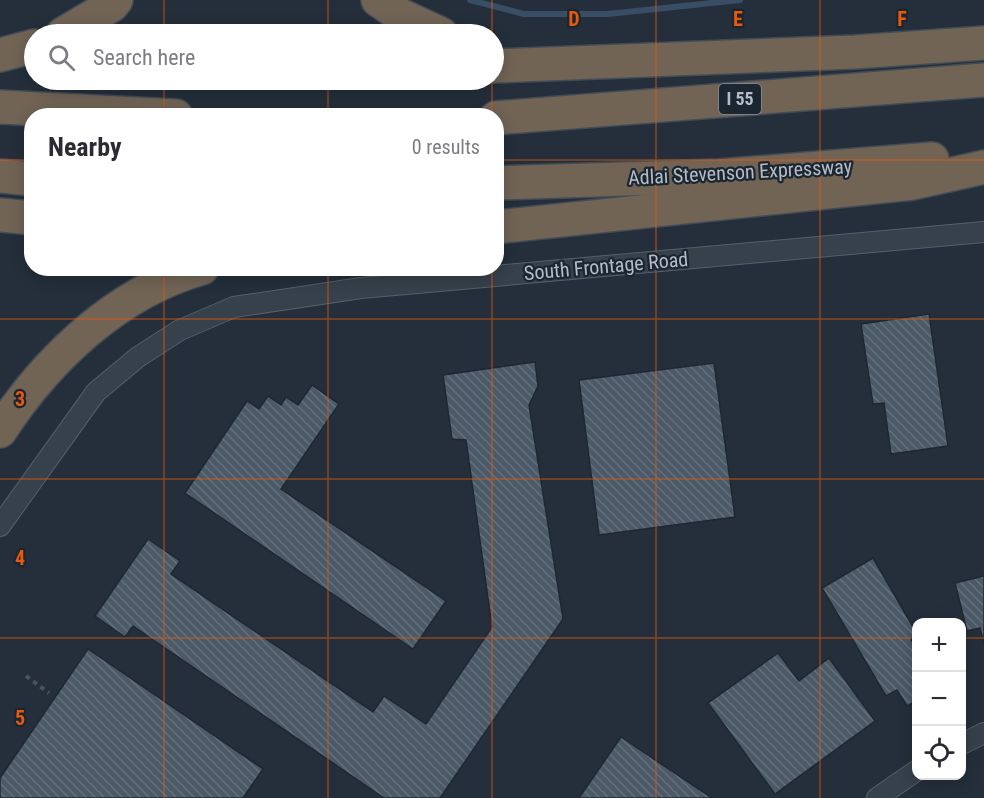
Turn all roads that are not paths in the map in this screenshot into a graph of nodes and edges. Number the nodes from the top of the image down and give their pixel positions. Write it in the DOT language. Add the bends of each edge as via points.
graph roads {
  1 [pos="116,0"];
  2 [pos="378,0"];
  3 [pos="80,24"];
  4 [pos="419,24"];
  5 [pos="984,43"];
  6 [pos="24,49"];
  7 [pos="504,52"];
  8 [pos="0,55"];
  9 [pos="565,63"];
  10 [pos="0,66"];
  11 [pos="504,66"];
  12 [pos="24,67"];
  13 [pos="984,80"];
  14 [pos="0,107"];
  15 [pos="24,108"];
  16 [pos="504,117"];
  17 [pos="984,155"];
  18 [pos="984,167"];
  19 [pos="0,176"];
  20 [pos="24,178"];
  21 [pos="504,183"];
  22 [pos="0,215"];
  23 [pos="24,217"];
  24 [pos="504,226"];
  25 [pos="984,232"];
  26 [pos="504,275"];
  27 [pos="179,276"];
  28 [pos="494,276"];
  29 [pos="0,431"];
  30 [pos="0,526"];
  31 [pos="984,733"];
  32 [pos="966,742"];
  33 [pos="912,774"];
  34 [pos="877,798"];
  1 -- 3 [label="highway"];
  2 -- 4 [label="highway"];
  5 -- 9 [label="highway"];
  6 -- 8 [label="highway"];
  7 -- 9 [label="highway"];
  9 -- 11 [label="highway"];
  10 -- 12 [label="highway"];
  13 -- 16 [label="highway, I 55"];
  14 -- 15 [label="highway"];
  17 -- 21 [label="highway, Adlai Stevenson Expressway" via="719,176"];
  18 -- 24 [label="highway" via="913,183"];
  19 -- 20 [label="highway"];
  22 -- 23 [label="highway"];
  25 -- 26 [label="street, South Frontage Road"];
  27 -- 29 [label="highway" via="127,301 89,330 19,402"];
  28 -- 30 [label="street, South Frontage Road" via="361,288 234,307 180,330 138,357 96,392"];
  31 -- 32 [label="street"];
  33 -- 34 [label="street"];
}
